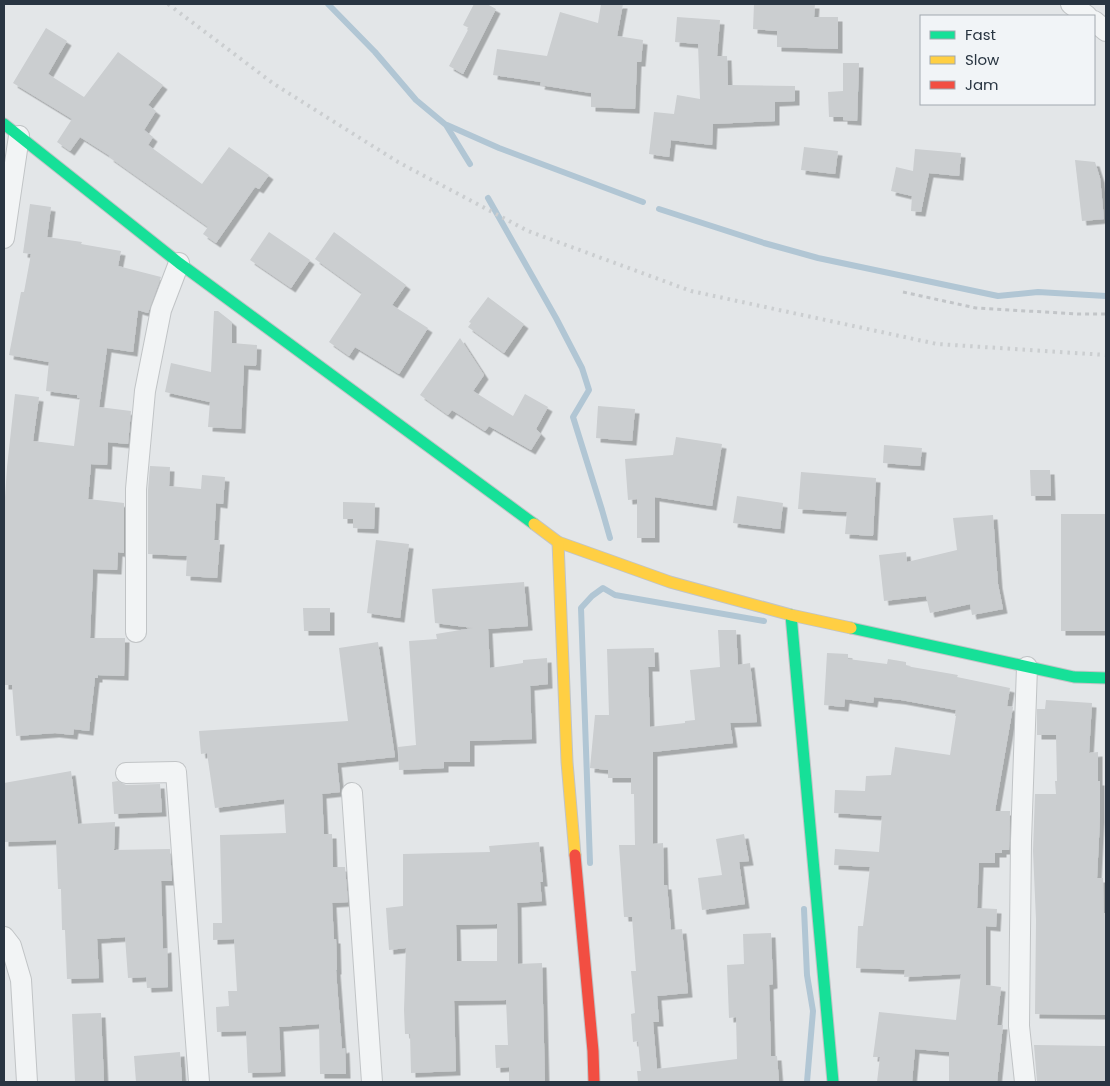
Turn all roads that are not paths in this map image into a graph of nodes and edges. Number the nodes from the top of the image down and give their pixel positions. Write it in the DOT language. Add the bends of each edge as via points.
graph roads {
  1 [pos="1071,4"];
  2 [pos="1086,15"];
  3 [pos="1095,22"];
  4 [pos="1106,31"];
  5 [pos="11,130"];
  6 [pos="4,238"];
  7 [pos="179,264"];
  8 [pos="558,542"];
  9 [pos="791,615"];
  10 [pos="136,632"];
  11 [pos="1027,667"];
  12 [pos="1106,678"];
  13 [pos="126,773"];
  14 [pos="352,793"];
  15 [pos="4,937"];
  16 [pos="27,1082"];
  17 [pos="199,1082"];
  18 [pos="372,1082"];
  19 [pos="594,1082"];
  20 [pos="833,1082"];
  21 [pos="1025,1082"];
  1 -- 2 [label="street"];
  3 -- 4 [label="street"];
  5 -- 6 [label="street"];
  5 -- 7 [label="street"];
  7 -- 8 [label="street"];
  7 -- 10 [label="street" via="161,310 145,391 136,489"];
  8 -- 9 [label="street" via="670,582"];
  8 -- 19 [label="street" via="567,762"];
  9 -- 11 [label="street"];
  9 -- 20 [label="street"];
  11 -- 12 [label="street" via="1074,677"];
  11 -- 21 [label="street" via="1019,1026"];
  13 -- 17 [label="street" via="176,772"];
  14 -- 18 [label="street"];
  15 -- 16 [label="street" via="11,946 21,980"];
}
